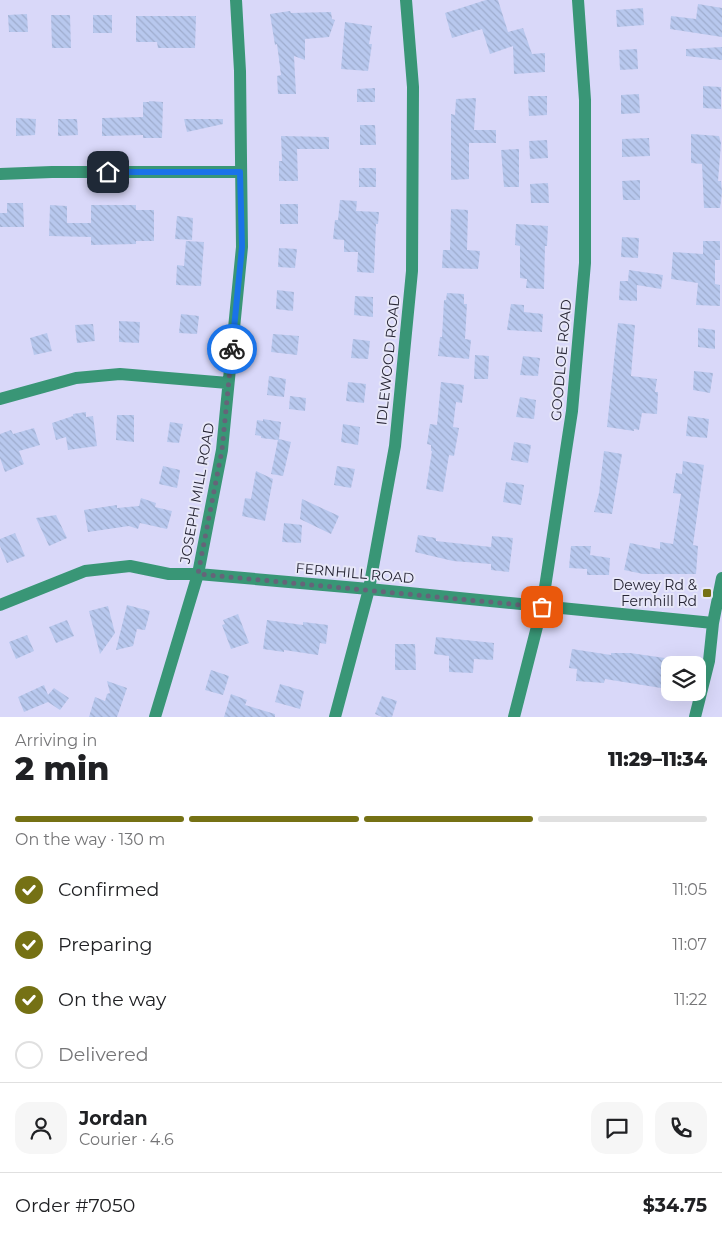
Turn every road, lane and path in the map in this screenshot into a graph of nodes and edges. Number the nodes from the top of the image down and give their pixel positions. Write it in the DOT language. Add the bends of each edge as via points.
graph roads {
  1 [pos="236,0"];
  2 [pos="406,0"];
  3 [pos="578,0"];
  4 [pos="240,172"];
  5 [pos="0,174"];
  6 [pos="228,382"];
  7 [pos="0,399"];
  8 [pos="198,574"];
  9 [pos="722,578"];
  10 [pos="369,589"];
  11 [pos="0,605"];
  12 [pos="542,607"];
  13 [pos="713,623"];
  14 [pos="156,717"];
  15 [pos="335,717"];
  16 [pos="514,717"];
  17 [pos="695,717"];
  1 -- 4 [label="street, JOSEPH MILL ROAD"];
  2 -- 10 [label="street, IDLEWOOD ROAD" via="413,87 412,272 395,446"];
  3 -- 12 [label="street, GOODLOE ROAD" via="585,100 584,263 572,411"];
  4 -- 5 [label="street"];
  4 -- 6 [label="street, JOSEPH MILL ROAD" via="242,247"];
  6 -- 7 [label="street" via="120,374 76,378"];
  6 -- 8 [label="street, JOSEPH MILL ROAD" via="222,450"];
  8 -- 10 [label="street, FERNHILL ROAD"];
  8 -- 11 [label="street, FERNHILL ROAD" via="169,574 130,566 85,571"];
  8 -- 14 [label="street, JOSEPH MILL ROAD"];
  9 -- 13 [label="street"];
  10 -- 12 [label="street, FERNHILL ROAD"];
  10 -- 15 [label="street, IDLEWOOD ROAD"];
  12 -- 13 [label="street, FERNHILL ROAD"];
  12 -- 16 [label="street, GOODLOE ROAD"];
  13 -- 17 [label="street" via="709,661"];
}
